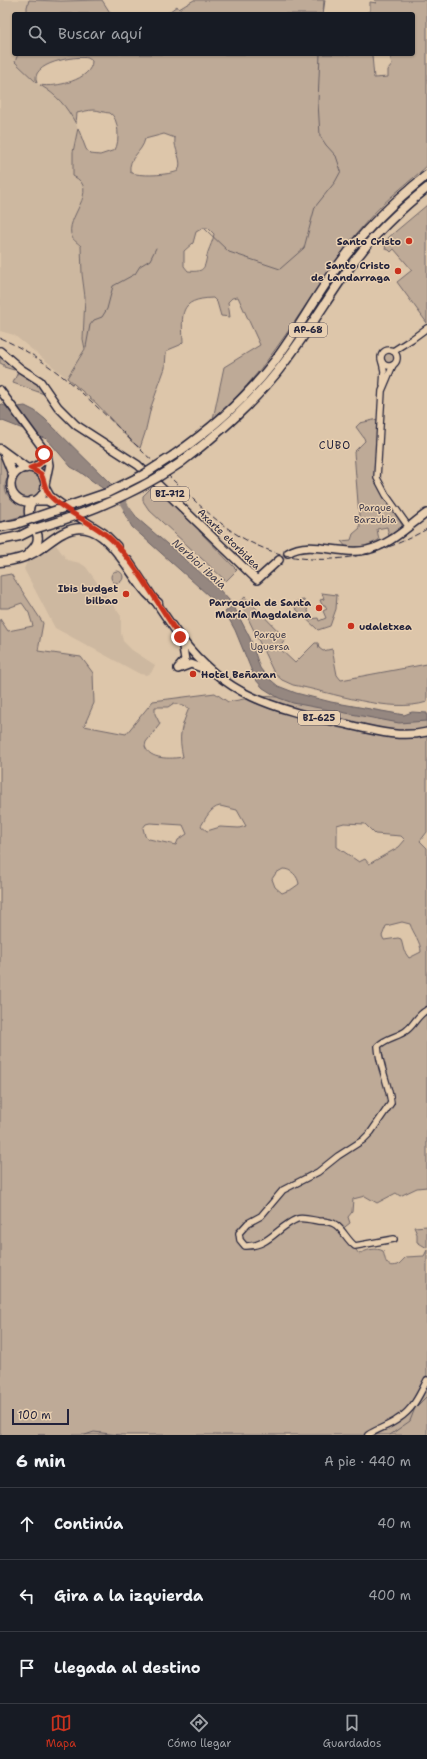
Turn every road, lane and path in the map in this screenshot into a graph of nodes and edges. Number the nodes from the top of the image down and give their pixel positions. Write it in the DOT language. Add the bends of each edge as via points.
graph roads {
  1 [pos="427,176"];
  2 [pos="427,188"];
  3 [pos="427,328"];
  4 [pos="412,339"];
  5 [pos="0,351"];
  6 [pos="392,351"];
  7 [pos="397,357"];
  8 [pos="382,362"];
  9 [pos="393,365"];
  10 [pos="0,390"];
  11 [pos="382,391"];
  12 [pos="41,445"];
  13 [pos="2,451"];
  14 [pos="28,468"];
  15 [pos="13,475"];
  16 [pos="45,486"];
  17 [pos="33,501"];
  18 [pos="427,513"];
  19 [pos="80,518"];
  20 [pos="0,524"];
  21 [pos="408,526"];
  22 [pos="0,527"];
  23 [pos="18,528"];
  24 [pos="0,536"];
  25 [pos="0,540"];
  26 [pos="288,552"];
  27 [pos="24,556"];
  28 [pos="280,560"];
  29 [pos="0,562"];
  30 [pos="248,572"];
  31 [pos="264,573"];
  32 [pos="158,603"];
  33 [pos="180,637"];
  34 [pos="218,676"];
  35 [pos="427,732"];
  36 [pos="427,1010"];
  37 [pos="394,1239"];
  38 [pos="427,1380"];
  39 [pos="368,1435"];
  1 -- 23 [label="highway, AP-68, bridge" via="400,197 358,240 337,267 287,344 250,390 214,425 174,456 143,475 107,493 43,516"];
  2 -- 23 [label="highway, AP-68, bridge" via="388,223 357,257 263,390 219,433 180,463 112,502 63,521 34,529"];
  3 -- 4 [label="street"];
  4 -- 6 [label="street"];
  4 -- 7 [label="street"];
  5 -- 30 [label="main road, Axarte etorbidea / BI-712" via="40,381 58,407 76,425 136,463"];
  6 -- 7 [label="street"];
  6 -- 8 [label="street" via="383,352"];
  7 -- 9 [label="street"];
  8 -- 9 [label="street" via="386,366"];
  8 -- 11 [label="street"];
  9 -- 11 [label="street"];
  10 -- 12 [label="main road"];
  11 -- 21 [label="street" via="377,478"];
  12 -- 14 [label="main road" via="43,461"];
  12 -- 16 [label="main road" via="49,459"];
  13 -- 14 [label="highway"];
  13 -- 15 [label="highway"];
  14 -- 15 [label="main road"];
  14 -- 16 [label="main road, BI-625" via="41,474"];
  15 -- 17 [label="main road, BI-625" via="11,487 14,495 24,502"];
  16 -- 17 [label="main road" via="41,496"];
  16 -- 19 [label="main road, BI-625" via="53,498"];
  17 -- 19 [label="main road, BI-625" via="47,501"];
  17 -- 27 [label="highway" via="28,511 37,531 38,541"];
  18 -- 21 [label="main road"];
  19 -- 32 [label="main road, BI-625" via="115,543"];
  20 -- 23 [label="highway"];
  21 -- 26 [label="main road" via="384,545 366,550 350,552 306,546"];
  22 -- 23 [label="highway, AP-68"];
  23 -- 24 [label="highway, AP-68"];
  23 -- 25 [label="highway"];
  27 -- 29 [label="highway"];
  27 -- 32 [label="highway" via="71,530 83,528 93,531 115,550 146,592"];
  28 -- 31 [label="main road, BI-712"];
  30 -- 31 [label="main road"];
  30 -- 31 [label="main road, Axarte etorbidea / BI-712" via="257,580"];
  32 -- 33 [label="main road, BI-625"];
  33 -- 34 [label="main road, BI-625"];
  33 -- 34 [label="main road" via="185,660 178,669 191,664"];
  34 -- 35 [label="main road, BI-625" via="250,696 287,711 384,732 410,735"];
  36 -- 37 [label="street" via="420,1013 406,1031 378,1046 391,1103 371,1132 364,1140 318,1172 283,1190 261,1216 248,1223 239,1234 245,1246 253,1246 263,1243 296,1219 302,1218 331,1222 355,1246"];
  38 -- 39 [label="street" via="408,1412"];
}
